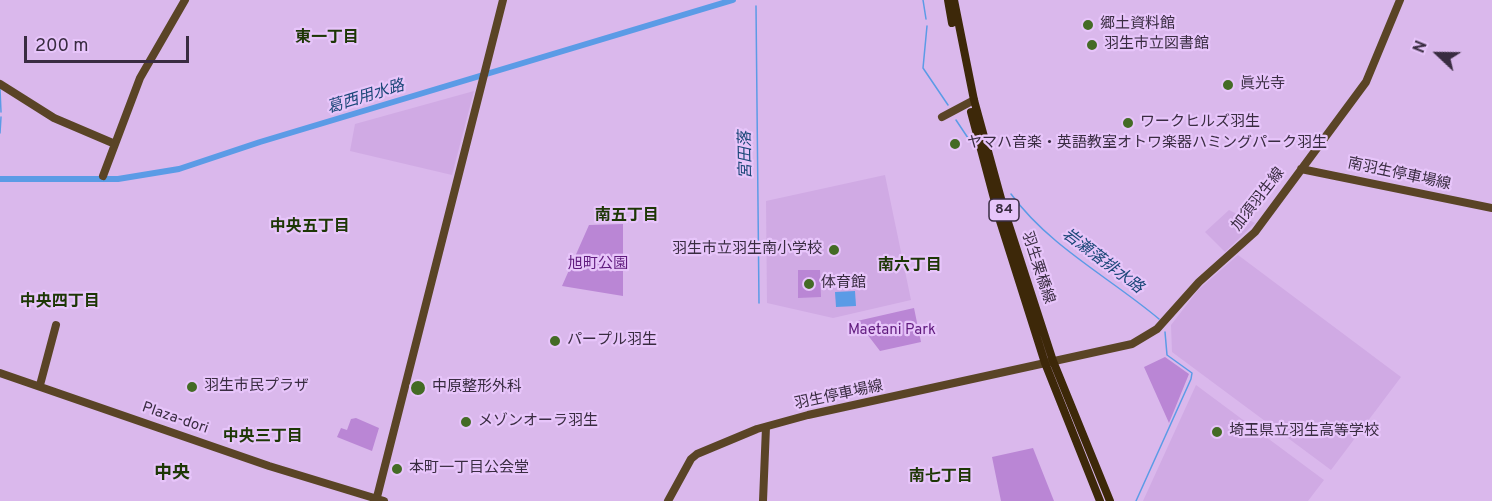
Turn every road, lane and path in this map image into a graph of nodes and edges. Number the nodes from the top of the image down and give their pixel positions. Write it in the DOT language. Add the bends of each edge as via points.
graph roads {
  1 [pos="185,0"];
  2 [pos="503,0"];
  3 [pos="948,0"];
  4 [pos="954,0"];
  5 [pos="1400,0"];
  6 [pos="0,84"];
  7 [pos="971,101"];
  8 [pos="942,117"];
  9 [pos="115,144"];
  10 [pos="1301,169"];
  11 [pos="103,176"];
  12 [pos="1492,208"];
  13 [pos="56,325"];
  14 [pos="1049,362"];
  15 [pos="0,373"];
  16 [pos="40,385"];
  17 [pos="766,427"];
  18 [pos="379,500"];
  19 [pos="668,501"];
  20 [pos="763,501"];
  21 [pos="1100,501"];
  22 [pos="1110,501"];
  1 -- 9 [label="street" via="142,75"];
  2 -- 18 [label="street"];
  3 -- 7 [label="main road, 羽生栗橋線 / 84"];
  4 -- 7 [label="main road, 羽生栗橋線 / 84"];
  5 -- 10 [label="street, 加須羽生線" via="1366,82"];
  6 -- 9 [label="street" via="54,118"];
  7 -- 8 [label="street"];
  7 -- 14 [label="main road, 羽生栗橋線 / 84"];
  9 -- 11 [label="street"];
  10 -- 12 [label="street, 南羽生停車場線"];
  10 -- 14 [label="street, 加須羽生線" via="1254,231 1199,282 1157,329 1132,344"];
  13 -- 16 [label="street"];
  14 -- 17 [label="street, 羽生停車場線"];
  14 -- 21 [label="main road, 羽生栗橋線 / 84"];
  14 -- 22 [label="main road, 羽生栗橋線 / 84"];
  15 -- 16 [label="street, Plaza-dori"];
  16 -- 18 [label="street, Plaza-dori" via="176,435"];
  17 -- 19 [label="street, 羽生停車場線" via="697,454"];
  17 -- 20 [label="street"];
}
